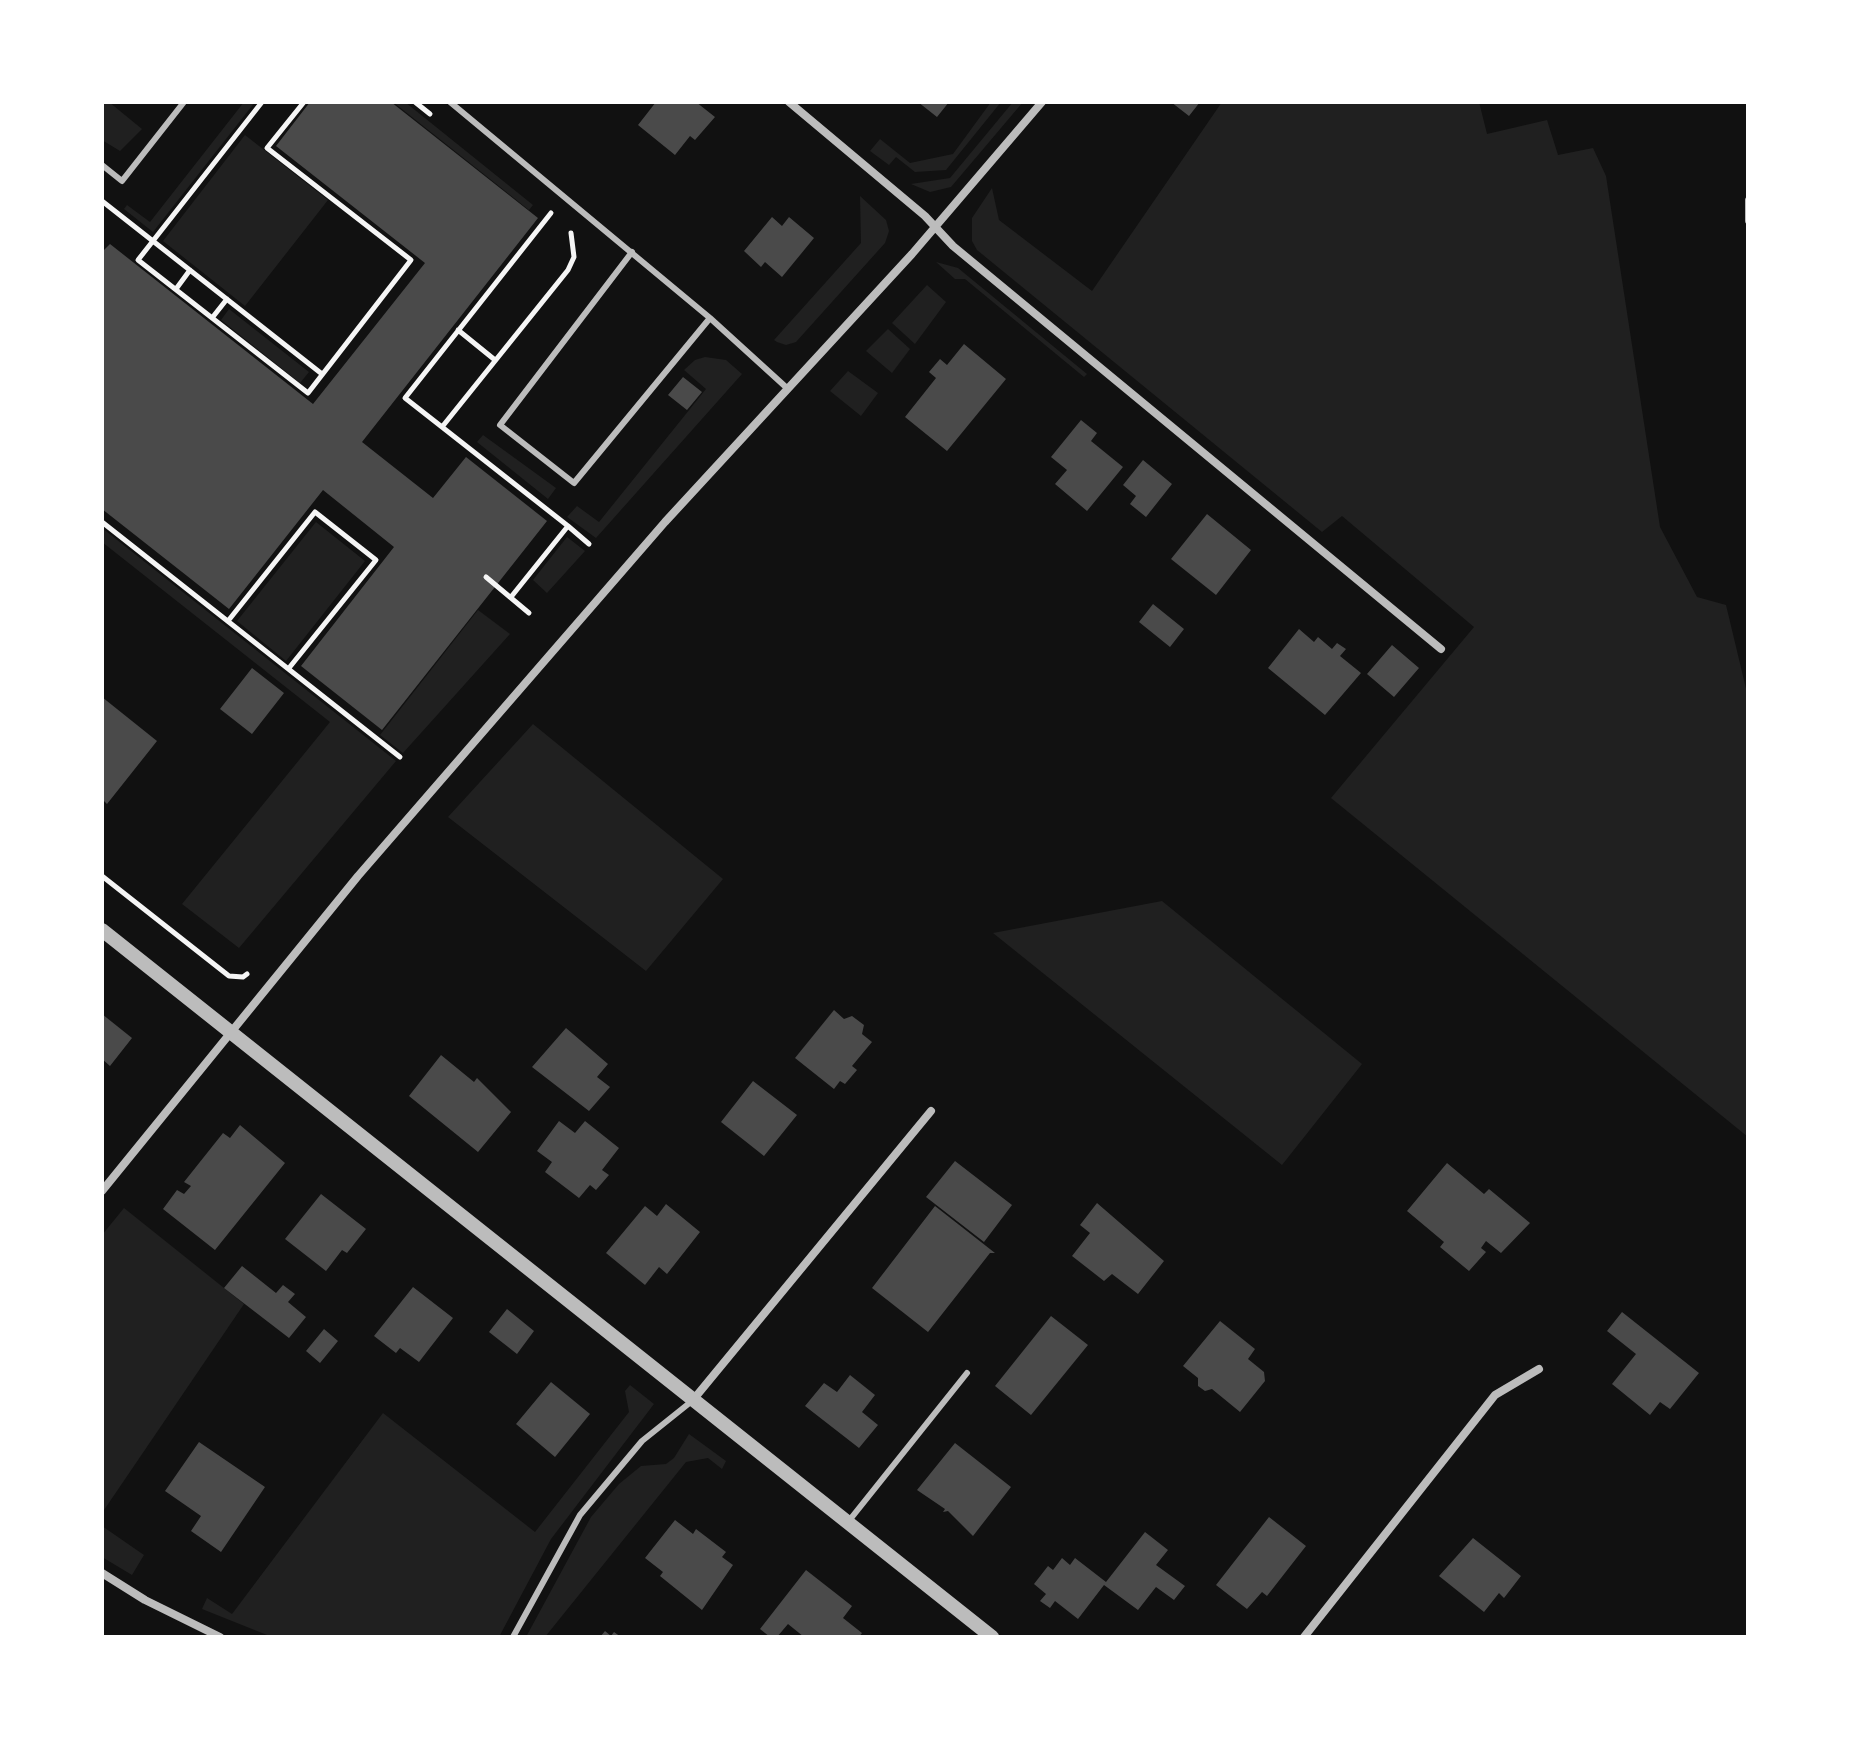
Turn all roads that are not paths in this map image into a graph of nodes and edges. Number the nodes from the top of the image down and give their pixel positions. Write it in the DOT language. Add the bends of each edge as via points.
graph roads {
  1 [pos="184,102"];
  2 [pos="450,102"];
  3 [pos="789,102"];
  4 [pos="1042,102"];
  5 [pos="102,165"];
  6 [pos="1748,200"];
  7 [pos="1748,221"];
  8 [pos="936,226"];
  9 [pos="632,252"];
  10 [pos="710,318"];
  11 [pos="788,389"];
  12 [pos="1441,649"];
  13 [pos="102,930"];
  14 [pos="229,1031"];
  15 [pos="931,1111"];
  16 [pos="102,1191"];
  17 [pos="1539,1369"];
  18 [pos="967,1373"];
  19 [pos="693,1400"];
  20 [pos="848,1522"];
  21 [pos="102,1573"];
  22 [pos="220,1637"];
  23 [pos="513,1637"];
  24 [pos="992,1637"];
  25 [pos="1304,1637"];
  1 -- 5 [label="lane" via="122,181"];
  2 -- 9 [label="lane"];
  3 -- 8 [label="street"];
  4 -- 8 [label="street"];
  6 -- 7 [label="lane"];
  8 -- 11 [label="street"];
  8 -- 12 [label="street" via="953,246"];
  9 -- 10 [label="lane"];
  9 -- 10 [label="lane" via="500,425 574,483"];
  10 -- 11 [label="lane"];
  11 -- 14 [label="street" via="552,651"];
  13 -- 14 [label="street"];
  14 -- 16 [label="street"];
  14 -- 19 [label="street"];
  15 -- 19 [label="street"];
  17 -- 25 [label="street" via="1495,1395"];
  18 -- 20 [label="lane"];
  19 -- 20 [label="street"];
  19 -- 23 [label="lane" via="642,1441 580,1515"];
  20 -- 24 [label="street"];
  21 -- 22 [label="street"];
}
